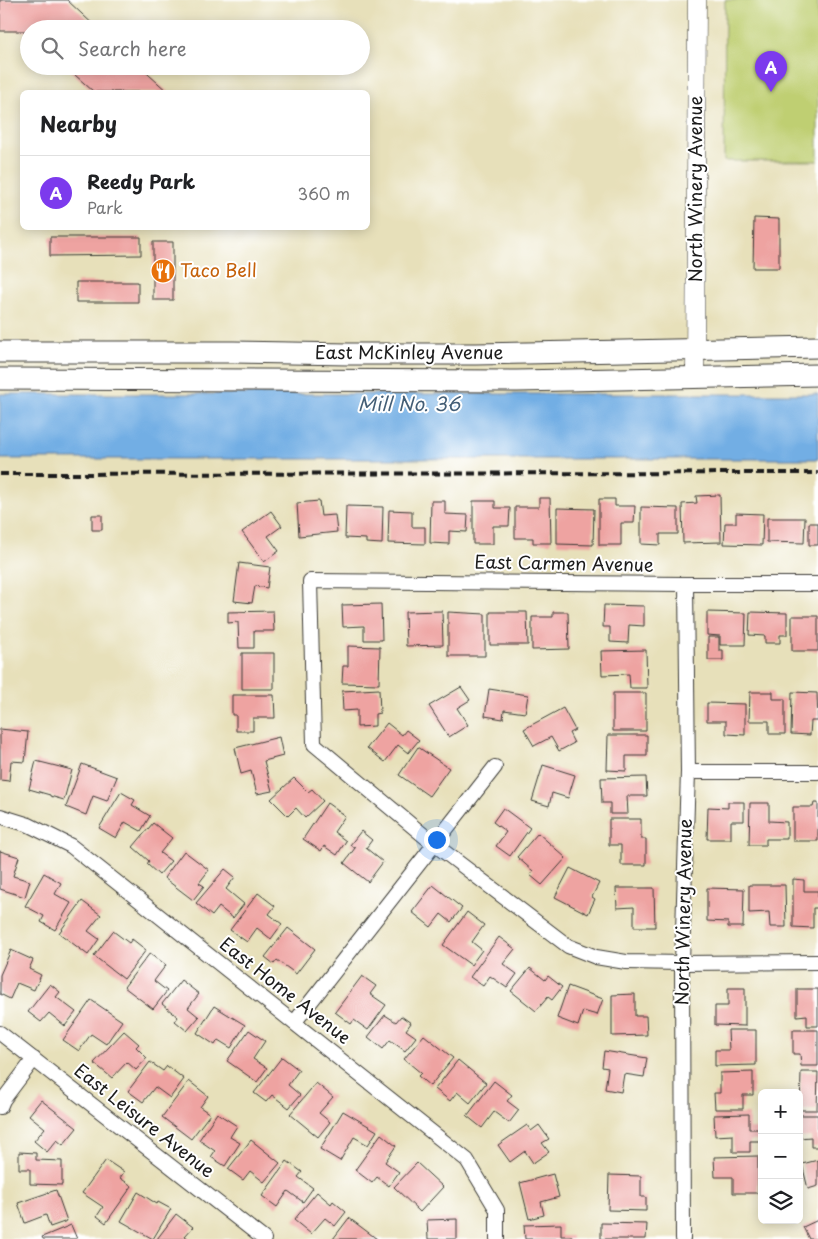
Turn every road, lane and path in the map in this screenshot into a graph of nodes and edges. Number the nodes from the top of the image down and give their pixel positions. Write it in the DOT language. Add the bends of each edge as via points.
graph roads {
  1 [pos="697,0"];
  2 [pos="818,347"];
  3 [pos="695,350"];
  4 [pos="0,352"];
  5 [pos="233,352"];
  6 [pos="0,375"];
  7 [pos="818,375"];
  8 [pos="695,378"];
  9 [pos="0,379"];
  10 [pos="686,584"];
  11 [pos="818,584"];
  12 [pos="495,767"];
  13 [pos="688,772"];
  14 [pos="818,772"];
  15 [pos="0,816"];
  16 [pos="434,844"];
  17 [pos="818,962"];
  18 [pos="682,963"];
  19 [pos="294,1023"];
  20 [pos="0,1033"];
  21 [pos="34,1059"];
  22 [pos="0,1107"];
  23 [pos="264,1239"];
  24 [pos="497,1239"];
  25 [pos="683,1239"];
  1 -- 3 [label="street, North Winery Avenue"];
  2 -- 3 [label="main road, East McKinley Avenue"];
  3 -- 5 [label="main road, East McKinley Avenue" via="476,354"];
  3 -- 8 [label="street, North Winery Avenue"];
  4 -- 5 [label="main road, East McKinley Avenue"];
  5 -- 6 [label="main road" via="230,358 216,365 48,366"];
  7 -- 8 [label="main road, East McKinley Avenue"];
  8 -- 9 [label="main road, East McKinley Avenue" via="517,381"];
  10 -- 11 [label="street, East Carmen Avenue"];
  10 -- 13 [label="street, North Winery Avenue"];
  10 -- 16 [label="street, East Carmen Avenue" via="310,581 314,744"];
  12 -- 16 [label="street"];
  13 -- 14 [label="street"];
  13 -- 18 [label="street, North Winery Avenue"];
  15 -- 19 [label="street, East Home Avenue" via="29,825 71,846"];
  16 -- 18 [label="street" via="568,946 596,957 626,962"];
  16 -- 19 [label="street"];
  17 -- 18 [label="street"];
  18 -- 25 [label="street, North Winery Avenue"];
  19 -- 24 [label="street, East Home Avenue" via="467,1160 497,1210"];
  20 -- 21 [label="street, East Leisure Avenue"];
  21 -- 22 [label="street"];
  21 -- 23 [label="street, East Leisure Avenue"];
}
